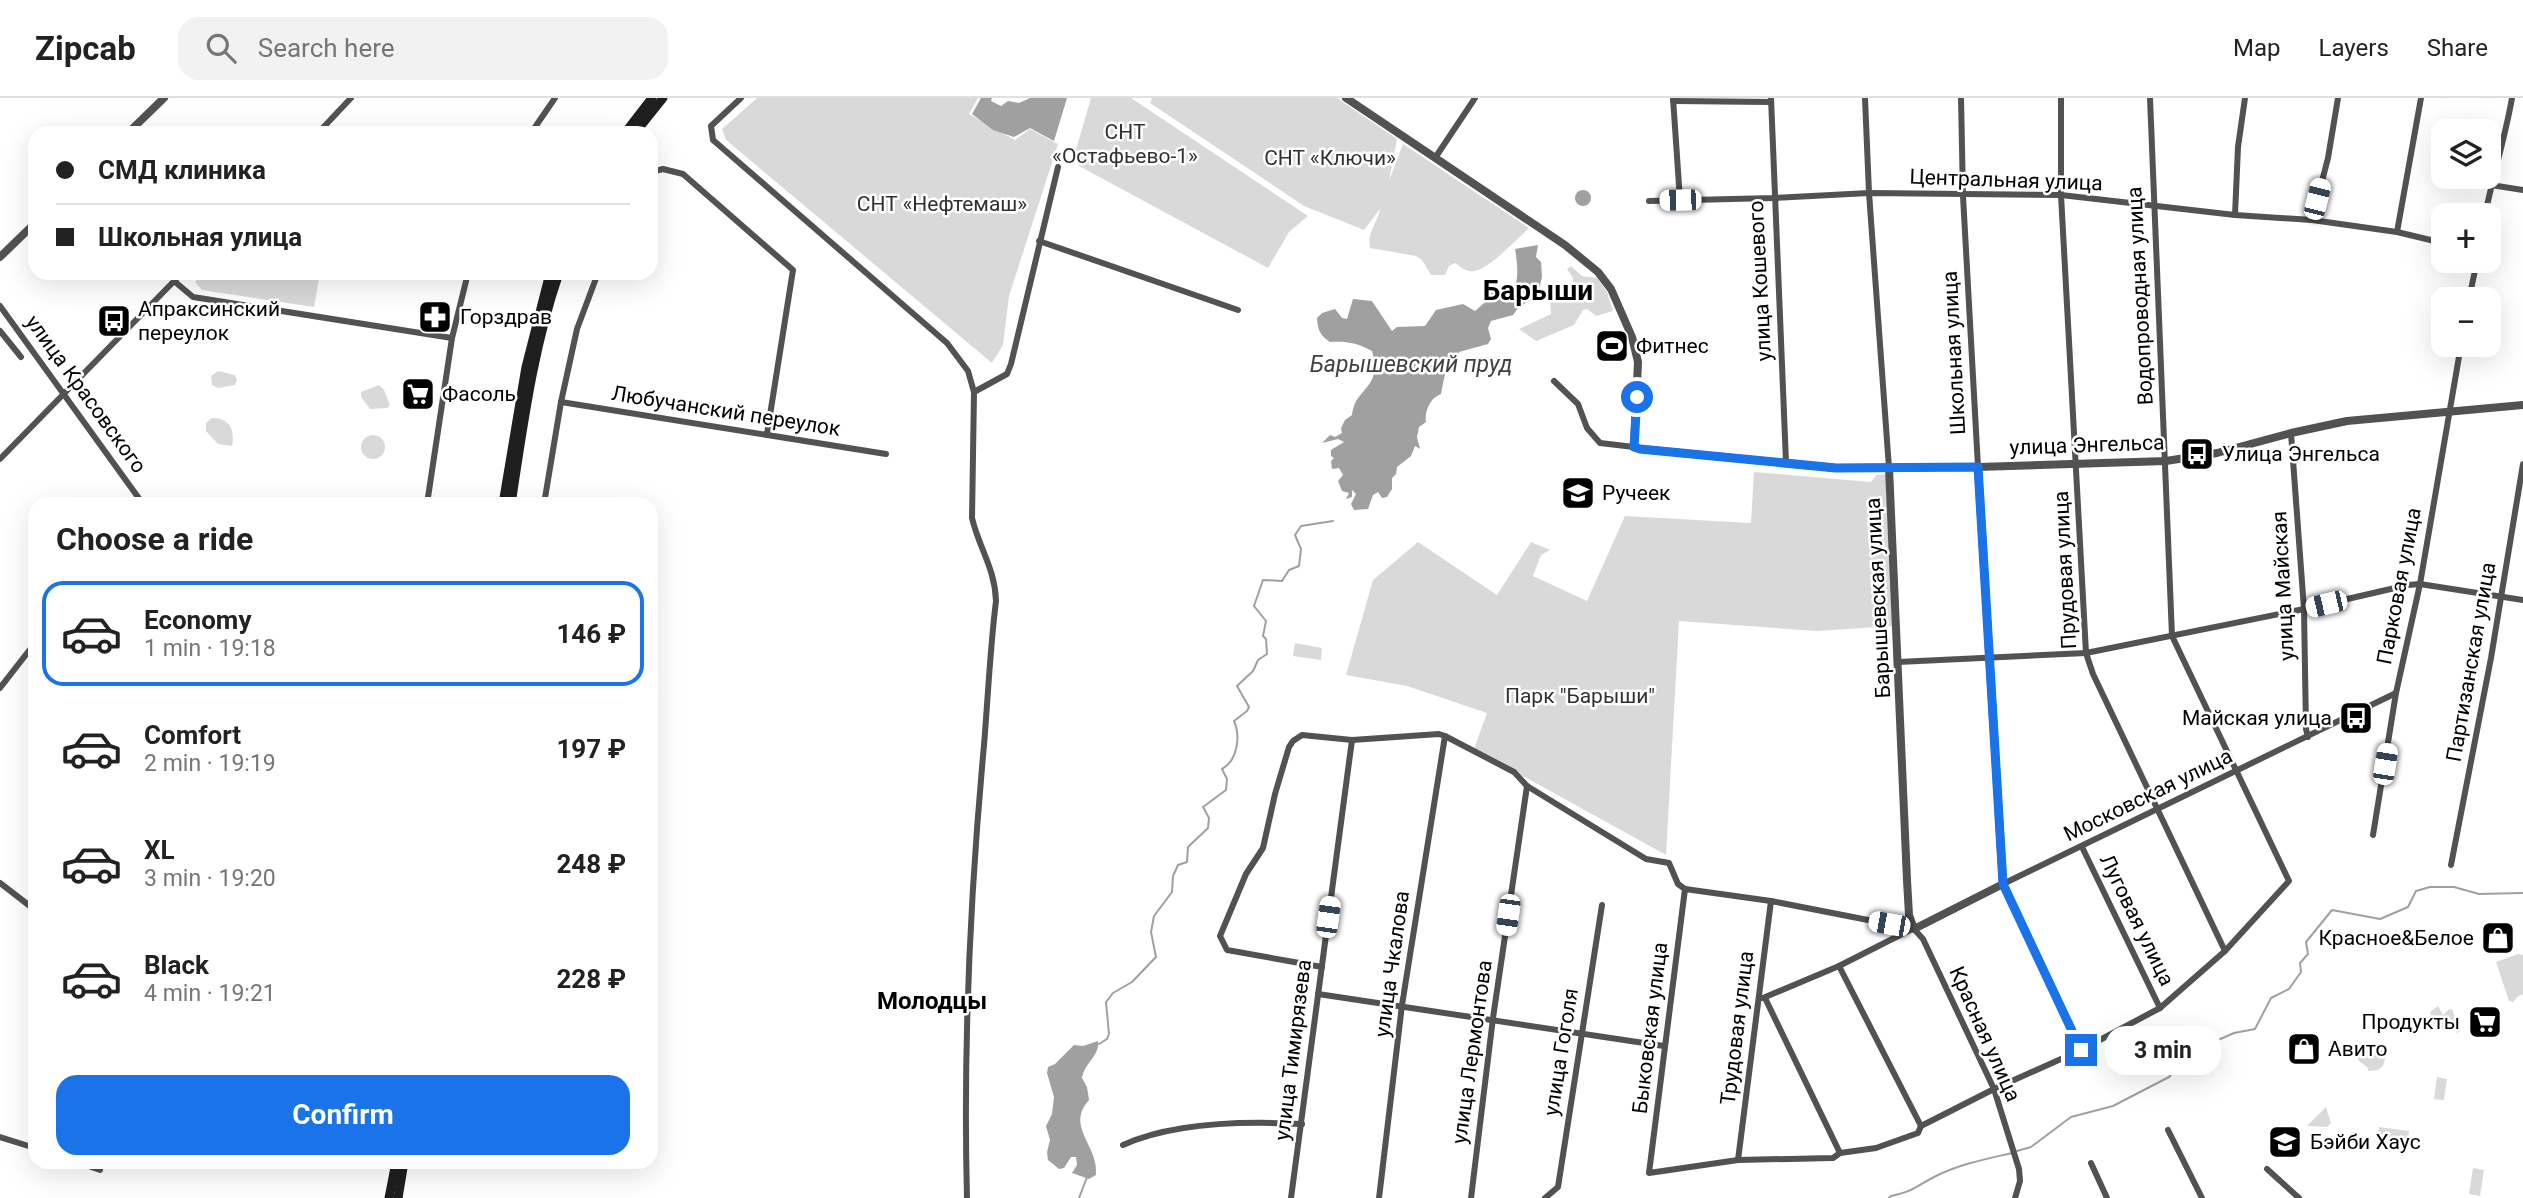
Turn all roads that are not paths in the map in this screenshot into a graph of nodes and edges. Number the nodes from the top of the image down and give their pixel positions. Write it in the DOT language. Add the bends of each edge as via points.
graph roads {
  1 [pos="164,98"];
  2 [pos="351,98"];
  3 [pos="555,98"];
  4 [pos="652,98"];
  5 [pos="663,98"];
  6 [pos="741,98"];
  7 [pos="1346,98"];
  8 [pos="1475,98"];
  9 [pos="1865,98"];
  10 [pos="1961,98"];
  11 [pos="2061,98"];
  12 [pos="2150,98"];
  13 [pos="2245,98"];
  14 [pos="2338,98"];
  15 [pos="2421,98"];
  16 [pos="2512,98"];
  17 [pos="1673,99"];
  18 [pos="1771,100"];
  19 [pos="135,126"];
  20 [pos="324,126"];
  21 [pos="536,126"];
  22 [pos="630,126"];
  23 [pos="641,126"];
  24 [pos="2501,151"];
  25 [pos="1435,158"];
  26 [pos="1058,167"];
  27 [pos="658,170"];
  28 [pos="2501,186"];
  29 [pos="2523,190"];
  30 [pos="1869,193"];
  31 [pos="2061,195"];
  32 [pos="1963,196"];
  33 [pos="1774,198"];
  34 [pos="1680,200"];
  35 [pos="1649,201"];
  36 [pos="2153,206"];
  37 [pos="2235,215"];
  38 [pos="2312,220"];
  39 [pos="28,230"];
  40 [pos="2397,232"];
  41 [pos="2431,240"];
  42 [pos="1040,241"];
  43 [pos="0,257"];
  44 [pos="466,280"];
  45 [pos="548,280"];
  46 [pos="557,280"];
  47 [pos="595,280"];
  48 [pos="174,281"];
  49 [pos="0,306"];
  50 [pos="1238,310"];
  51 [pos="0,331"];
  52 [pos="452,338"];
  53 [pos="21,357"];
  54 [pos="2459,357"];
  55 [pos="1554,381"];
  56 [pos="974,392"];
  57 [pos="66,394"];
  58 [pos="561,402"];
  59 [pos="2523,405"];
  60 [pos="2448,411"];
  61 [pos="2291,433"];
  62 [pos="767,434"];
  63 [pos="1634,447"];
  64 [pos="886,454"];
  65 [pos="0,458"];
  66 [pos="1786,461"];
  67 [pos="2166,461"];
  68 [pos="2077,463"];
  69 [pos="2523,464"];
  70 [pos="1978,467"];
  71 [pos="1889,468"];
  72 [pos="138,497"];
  73 [pos="427,497"];
  74 [pos="504,497"];
  75 [pos="512,497"];
  76 [pos="545,497"];
  77 [pos="2420,584"];
  78 [pos="2502,596"];
  79 [pos="2523,600"];
  80 [pos="2304,609"];
  81 [pos="2172,636"];
  82 [pos="28,652"];
  83 [pos="2086,653"];
  84 [pos="1988,659"];
  85 [pos="1898,662"];
  86 [pos="0,688"];
  87 [pos="2396,693"];
  88 [pos="1445,736"];
  89 [pos="2308,737"];
  90 [pos="1352,740"];
  91 [pos="2236,772"];
  92 [pos="1527,786"];
  93 [pos="2156,810"];
  94 [pos="2373,835"];
  95 [pos="2082,847"];
  96 [pos="2451,865"];
  97 [pos="0,883"];
  98 [pos="2003,884"];
  99 [pos="1685,889"];
  100 [pos="1771,901"];
  101 [pos="28,905"];
  102 [pos="1602,905"];
  103 [pos="1914,929"];
  104 [pos="2225,951"];
  105 [pos="1839,966"];
  106 [pos="1322,967"];
  107 [pos="1318,994"];
  108 [pos="1762,999"];
  109 [pos="1402,1005"];
  110 [pos="2160,1008"];
  111 [pos="1493,1018"];
  112 [pos="1582,1035"];
  113 [pos="1664,1046"];
  114 [pos="2081,1050"];
  115 [pos="1994,1089"];
  116 [pos="1302,1124"];
  117 [pos="1921,1126"];
  118 [pos="2168,1130"];
  119 [pos="0,1136"];
  120 [pos="1123,1145"];
  121 [pos="28,1146"];
  122 [pos="1840,1153"];
  123 [pos="1738,1160"];
  124 [pos="2091,1163"];
  125 [pos="97,1169"];
  126 [pos="395,1169"];
  127 [pos="403,1169"];
  128 [pos="2267,1169"];
  129 [pos="100,1170"];
  130 [pos="389,1198"];
  131 [pos="398,1198"];
  132 [pos="967,1198"];
  133 [pos="1291,1198"];
  134 [pos="1379,1198"];
  135 [pos="1471,1198"];
  136 [pos="1545,1198"];
  137 [pos="2015,1198"];
  138 [pos="2107,1198"];
  139 [pos="2202,1198"];
  140 [pos="2299,1198"];
  1 -- 19 [label="street"];
  2 -- 20 [label="street"];
  3 -- 21 [label="street"];
  4 -- 22 [label="main road"];
  5 -- 23 [label="main road"];
  6 -- 56 [label="street" via="711,126 713,139 947,343 964,363"];
  7 -- 25 [label="street"];
  8 -- 25 [label="street"];
  9 -- 30 [label="street, Барышевская улица"];
  10 -- 32 [label="street, Школьная улица"];
  11 -- 31 [label="street, Прудовая улица"];
  12 -- 36 [label="street, Водопроводная улица"];
  13 -- 37 [label="street"];
  14 -- 38 [label="street"];
  15 -- 40 [label="street"];
  16 -- 24 [label="street"];
  17 -- 18 [label="street"];
  17 -- 34 [label="street"];
  18 -- 33 [label="street, улица Кошевого"];
  25 -- 63 [label="street" via="1586,260 1611,289 1637,352"];
  26 -- 42 [label="street"];
  27 -- 62 [label="street" via="683,174 793,270"];
  28 -- 29 [label="street"];
  30 -- 32 [label="street, Центральная улица"];
  30 -- 33 [label="street, Центральная улица"];
  30 -- 71 [label="street, Барышевская улица"];
  31 -- 32 [label="street, Центральная улица"];
  31 -- 36 [label="street, Центральная улица"];
  31 -- 68 [label="street, Прудовая улица"];
  32 -- 70 [label="street, Школьная улица"];
  33 -- 34 [label="street, Центральная улица"];
  33 -- 66 [label="street, улица Кошевого"];
  34 -- 35 [label="street, Центральная улица"];
  36 -- 37 [label="street, Центральная улица"];
  36 -- 67 [label="street, Водопроводная улица"];
  37 -- 38 [label="street, Центральная улица"];
  38 -- 40 [label="street, Центральная улица"];
  39 -- 43 [label="street"];
  40 -- 41 [label="street, Центральная улица"];
  42 -- 50 [label="street"];
  42 -- 56 [label="street" via="1011,364 1007,373"];
  44 -- 52 [label="street"];
  45 -- 74 [label="main road" via="526,367"];
  46 -- 75 [label="main road" via="532,372"];
  47 -- 58 [label="street" via="577,328"];
  48 -- 52 [label="street" via="193,297"];
  48 -- 57 [label="street"];
  49 -- 57 [label="street, улица Красовского"];
  51 -- 53 [label="street"];
  52 -- 73 [label="street"];
  54 -- 60 [label="street, Парковая улица"];
  55 -- 63 [label="street, улица Энгельса" via="1578,404 1587,428 1600,443"];
  56 -- 132 [label="street" via="972,518 995,581 996,601 967,973"];
  57 -- 65 [label="street"];
  57 -- 72 [label="street, улица Красовского"];
  58 -- 62 [label="street, Любучанский переулок"];
  58 -- 76 [label="street"];
  59 -- 60 [label="street, улица Энгельса"];
  60 -- 61 [label="street, улица Энгельса" via="2347,421"];
  60 -- 77 [label="street, Парковая улица"];
  61 -- 67 [label="street, улица Энгельса"];
  61 -- 80 [label="street, улица Майская"];
  62 -- 64 [label="street, Любучанский переулок"];
  63 -- 66 [label="street, улица Энгельса"];
  66 -- 71 [label="street, улица Энгельса" via="1836,468"];
  67 -- 68 [label="street, улица Энгельса"];
  67 -- 81 [label="street, Водопроводная улица"];
  68 -- 70 [label="street, улица Энгельса"];
  68 -- 83 [label="street, Прудовая улица"];
  69 -- 78 [label="street, Партизанская улица"];
  70 -- 71 [label="street, улица Энгельса"];
  70 -- 84 [label="street, Школьная улица"];
  71 -- 85 [label="street, Барышевская улица"];
  77 -- 78 [label="street"];
  77 -- 80 [label="street"];
  77 -- 87 [label="street, Парковая улица"];
  78 -- 79 [label="street"];
  78 -- 96 [label="street, Партизанская улица"];
  80 -- 81 [label="street"];
  80 -- 89 [label="street, улица Майская"];
  81 -- 83 [label="street"];
  81 -- 91 [label="street, Водопроводная улица"];
  82 -- 86 [label="street"];
  83 -- 84 [label="street"];
  83 -- 93 [label="street, Прудовая улица"];
  84 -- 85 [label="street"];
  84 -- 98 [label="street, Школьная улица"];
  85 -- 103 [label="street, Барышевская улица" via="1909,915"];
  87 -- 89 [label="street, Московская улица"];
  87 -- 94 [label="street, Парковая улица"];
  88 -- 90 [label="street"];
  88 -- 92 [label="street" via="1514,772"];
  88 -- 109 [label="street, улица Чкалова"];
  89 -- 91 [label="street, Московская улица"];
  90 -- 106 [label="street, улица Тимирязева"];
  90 -- 106 [label="street" via="1302,735 1293,741 1263,848 1246,874 1220,936 1227,950"];
  91 -- 93 [label="street, Московская улица"];
  91 -- 104 [label="street, Водопроводная улица" via="2289,881"];
  92 -- 99 [label="street" via="1646,859 1669,863"];
  92 -- 111 [label="street, улица Лермонтова"];
  93 -- 95 [label="street, Московская улица"];
  93 -- 104 [label="street, Прудовая улица"];
  95 -- 98 [label="street, Московская улица"];
  95 -- 110 [label="street, Луговая улица"];
  97 -- 101 [label="street"];
  98 -- 103 [label="street, Московская улица"];
  98 -- 114 [label="street, Школьная улица"];
  99 -- 100 [label="street"];
  99 -- 113 [label="street, Быковская улица"];
  100 -- 103 [label="street"];
  100 -- 108 [label="street, Трудовая улица"];
  102 -- 112 [label="street, улица Гоголя"];
  103 -- 105 [label="street"];
  103 -- 115 [label="street, Красная улица" via="1923,939"];
  104 -- 110 [label="street"];
  105 -- 108 [label="street"];
  105 -- 117 [label="street"];
  106 -- 107 [label="street, улица Тимирязева"];
  107 -- 109 [label="street"];
  107 -- 116 [label="street, улица Тимирязева"];
  108 -- 122 [label="street"];
  108 -- 123 [label="street, Трудовая улица"];
  109 -- 111 [label="street"];
  109 -- 134 [label="street, улица Чкалова"];
  110 -- 114 [label="street"];
  111 -- 112 [label="street"];
  111 -- 135 [label="street, улица Лермонтова"];
  112 -- 113 [label="street"];
  112 -- 136 [label="street, улица Гоголя" via="1558,1187"];
  113 -- 123 [label="street, Быковская улица" via="1649,1172"];
  114 -- 115 [label="street"];
  115 -- 117 [label="street"];
  115 -- 137 [label="street, Красная улица" via="2017,1161 2020,1181"];
  116 -- 120 [label="street" via="1246,1121 1146,1135"];
  116 -- 133 [label="street, улица Тимирязева"];
  117 -- 122 [label="street" via="1918,1133 1876,1148"];
  118 -- 139 [label="street"];
  119 -- 121 [label="street"];
  122 -- 123 [label="street" via="1832,1158"];
  124 -- 138 [label="street"];
  125 -- 129 [label="street"];
  126 -- 130 [label="main road"];
  127 -- 131 [label="main road"];
  128 -- 140 [label="street"];
}
